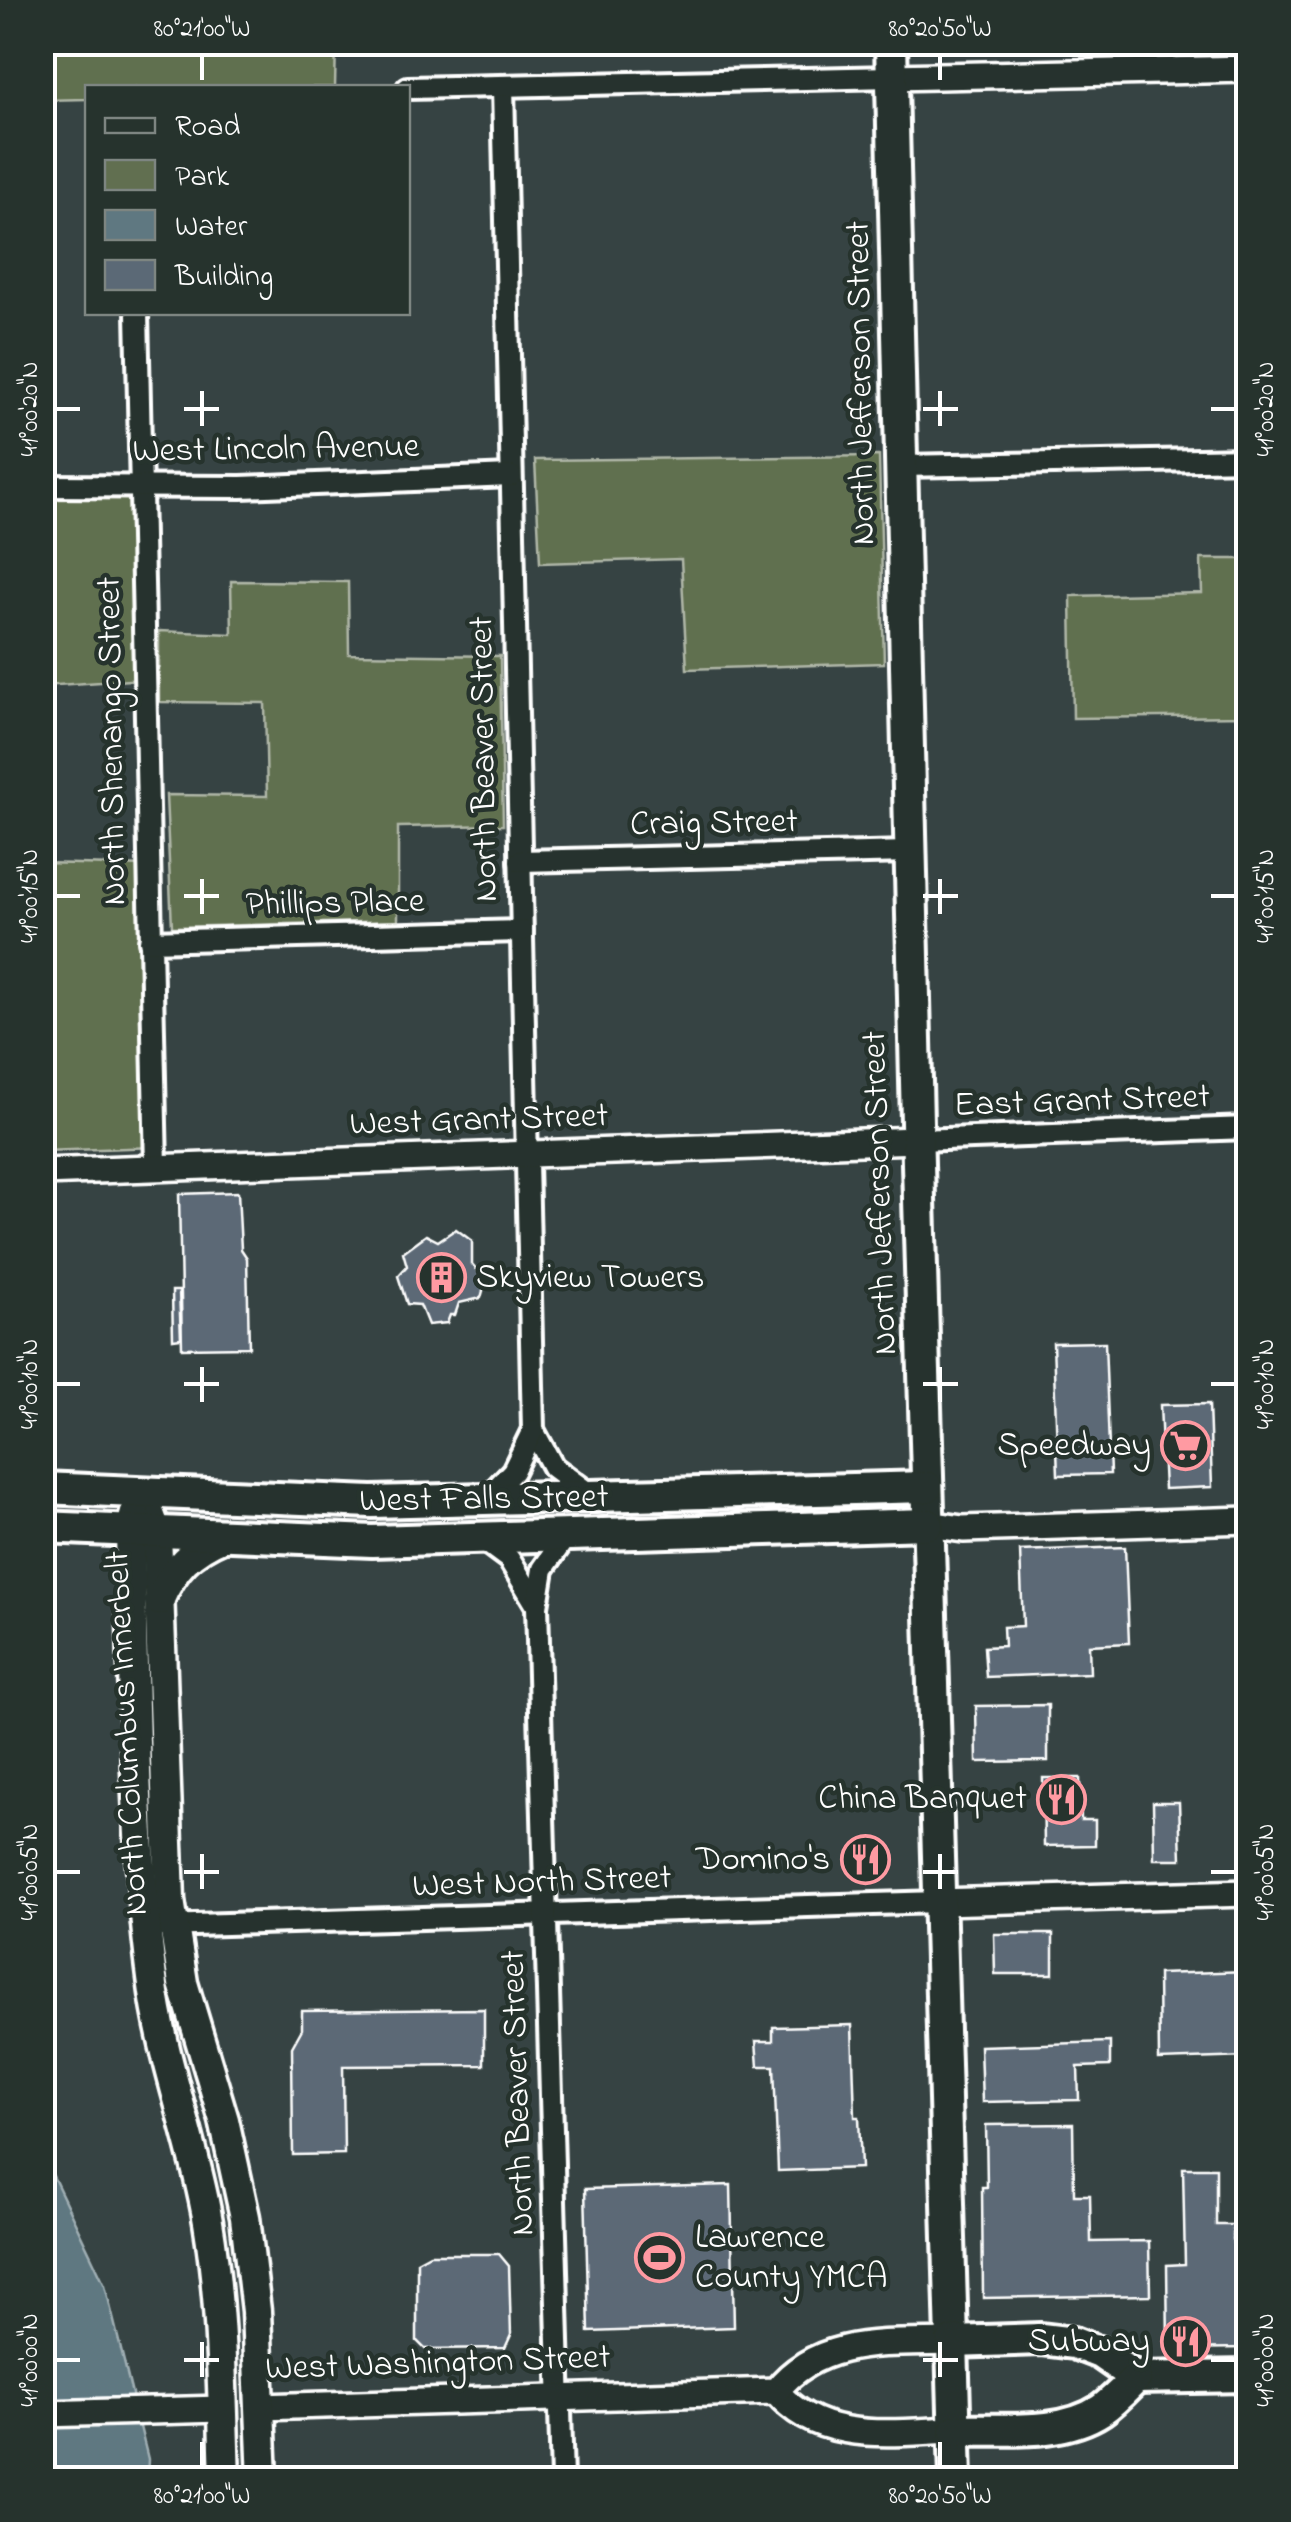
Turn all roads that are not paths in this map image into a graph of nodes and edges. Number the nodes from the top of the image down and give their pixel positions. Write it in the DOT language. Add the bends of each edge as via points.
graph roads {
  1 [pos="892,42"];
  2 [pos="1248,69"];
  3 [pos="892,77"];
  4 [pos="503,86"];
  5 [pos="410,88"];
  6 [pos="137,315"];
  7 [pos="1248,459"];
  8 [pos="901,466"];
  9 [pos="512,476"];
  10 [pos="42,486"];
  11 [pos="141,486"];
  12 [pos="910,852"];
  13 [pos="520,862"];
  14 [pos="522,931"];
  15 [pos="150,941"];
  16 [pos="1248,1128"];
  17 [pos="917,1140"];
  18 [pos="526,1154"];
  19 [pos="156,1168"];
  20 [pos="42,1172"];
  21 [pos="533,1430"];
  22 [pos="927,1487"];
  23 [pos="42,1488"];
  24 [pos="142,1492"];
  25 [pos="592,1496"];
  26 [pos="486,1499"];
  27 [pos="1248,1520"];
  28 [pos="928,1524"];
  29 [pos="42,1527"];
  30 [pos="143,1532"];
  31 [pos="224,1536"];
  32 [pos="566,1536"];
  33 [pos="482,1538"];
  34 [pos="159,1602"];
  35 [pos="537,1606"];
  36 [pos="1248,1893"];
  37 [pos="939,1902"];
  38 [pos="546,1915"];
  39 [pos="160,1927"];
  40 [pos="952,2342"];
  41 [pos="1248,2376"];
  42 [pos="1136,2378"];
  43 [pos="776,2391"];
  44 [pos="560,2398"];
  45 [pos="260,2407"];
  46 [pos="222,2409"];
  47 [pos="42,2414"];
  48 [pos="955,2430"];
  49 [pos="225,2480"];
  50 [pos="262,2480"];
  51 [pos="562,2480"];
  52 [pos="956,2480"];
  1 -- 3 [label="main road, North Jefferson Street"];
  2 -- 3 [label="street"];
  3 -- 4 [label="street"];
  3 -- 8 [label="main road, North Jefferson Street"];
  4 -- 5 [label="street"];
  4 -- 9 [label="street, North Beaver Street"];
  6 -- 11 [label="street, North Shenango Street"];
  7 -- 8 [label="street"];
  8 -- 12 [label="main road, North Jefferson Street"];
  9 -- 11 [label="street, West Lincoln Avenue"];
  9 -- 13 [label="street, North Beaver Street"];
  10 -- 11 [label="street, West Lincoln Avenue"];
  11 -- 15 [label="street, North Shenango Street"];
  12 -- 13 [label="street, Craig Street"];
  12 -- 17 [label="main road, North Jefferson Street"];
  13 -- 14 [label="street, North Beaver Street"];
  14 -- 15 [label="street, Phillips Place"];
  14 -- 18 [label="street, North Beaver Street"];
  15 -- 19 [label="street, North Shenango Street"];
  16 -- 17 [label="street, East Grant Street"];
  17 -- 18 [label="street, West Grant Street"];
  17 -- 22 [label="main road, North Jefferson Street"];
  18 -- 19 [label="street, West Grant Street"];
  18 -- 21 [label="street, North Beaver Street"];
  19 -- 20 [label="street, West Grant Street"];
  21 -- 25 [label="street" via="553,1467"];
  21 -- 26 [label="street, North Beaver Street" via="513,1472"];
  22 -- 25 [label="main road, West Falls Street"];
  22 -- 28 [label="main road, North Jefferson Street"];
  23 -- 24 [label="main road, West Falls Street"];
  24 -- 26 [label="main road, West Falls Street" via="322,1501"];
  24 -- 30 [label="main road, North Columbus Innerbelt"];
  25 -- 26 [label="main road, West Falls Street"];
  27 -- 28 [label="street" via="963,1529"];
  28 -- 32 [label="main road, West Falls Street"];
  28 -- 37 [label="main road, North Jefferson Street"];
  29 -- 30 [label="main road, West Falls Street"];
  30 -- 31 [label="main road, West Falls Street"];
  30 -- 34 [label="main road, North Columbus Innerbelt"];
  30 -- 39 [label="main road, North Columbus Innerbelt" via="139,1836"];
  31 -- 33 [label="main road, West Falls Street"];
  31 -- 34 [label="main road" via="184,1559"];
  32 -- 33 [label="main road, West Falls Street"];
  32 -- 35 [label="street, North Beaver Street" via="543,1569"];
  33 -- 35 [label="street, North Beaver Street" via="520,1572"];
  34 -- 39 [label="main road, North Columbus Innerbelt" via="167,1863"];
  35 -- 38 [label="street, North Beaver Street"];
  36 -- 37 [label="street"];
  37 -- 38 [label="street, West North Street"];
  37 -- 40 [label="main road, North Jefferson Street"];
  38 -- 39 [label="street, West North Street"];
  38 -- 44 [label="street, North Beaver Street"];
  39 -- 45 [label="main road, North Columbus Innerbelt" via="224,2120 246,2217"];
  39 -- 46 [label="main road, North Columbus Innerbelt" via="164,2051 208,2223"];
  40 -- 42 [label="main road" via="1074,2343"];
  40 -- 43 [label="street" via="830,2352 795,2371"];
  40 -- 48 [label="main road, North Jefferson Street"];
  41 -- 42 [label="main road"];
  42 -- 48 [label="main road" via="1099,2412 1072,2422"];
  43 -- 44 [label="street, West Washington Street"];
  43 -- 48 [label="street" via="806,2418 833,2428"];
  44 -- 45 [label="street, West Washington Street"];
  44 -- 51 [label="street, North Beaver Street"];
  45 -- 46 [label="main road, West Washington Street"];
  45 -- 50 [label="main road, North Columbus Innerbelt"];
  46 -- 47 [label="street, West Washington Street"];
  46 -- 49 [label="main road, North Columbus Innerbelt"];
  48 -- 52 [label="main road, North Jefferson Street"];
}
